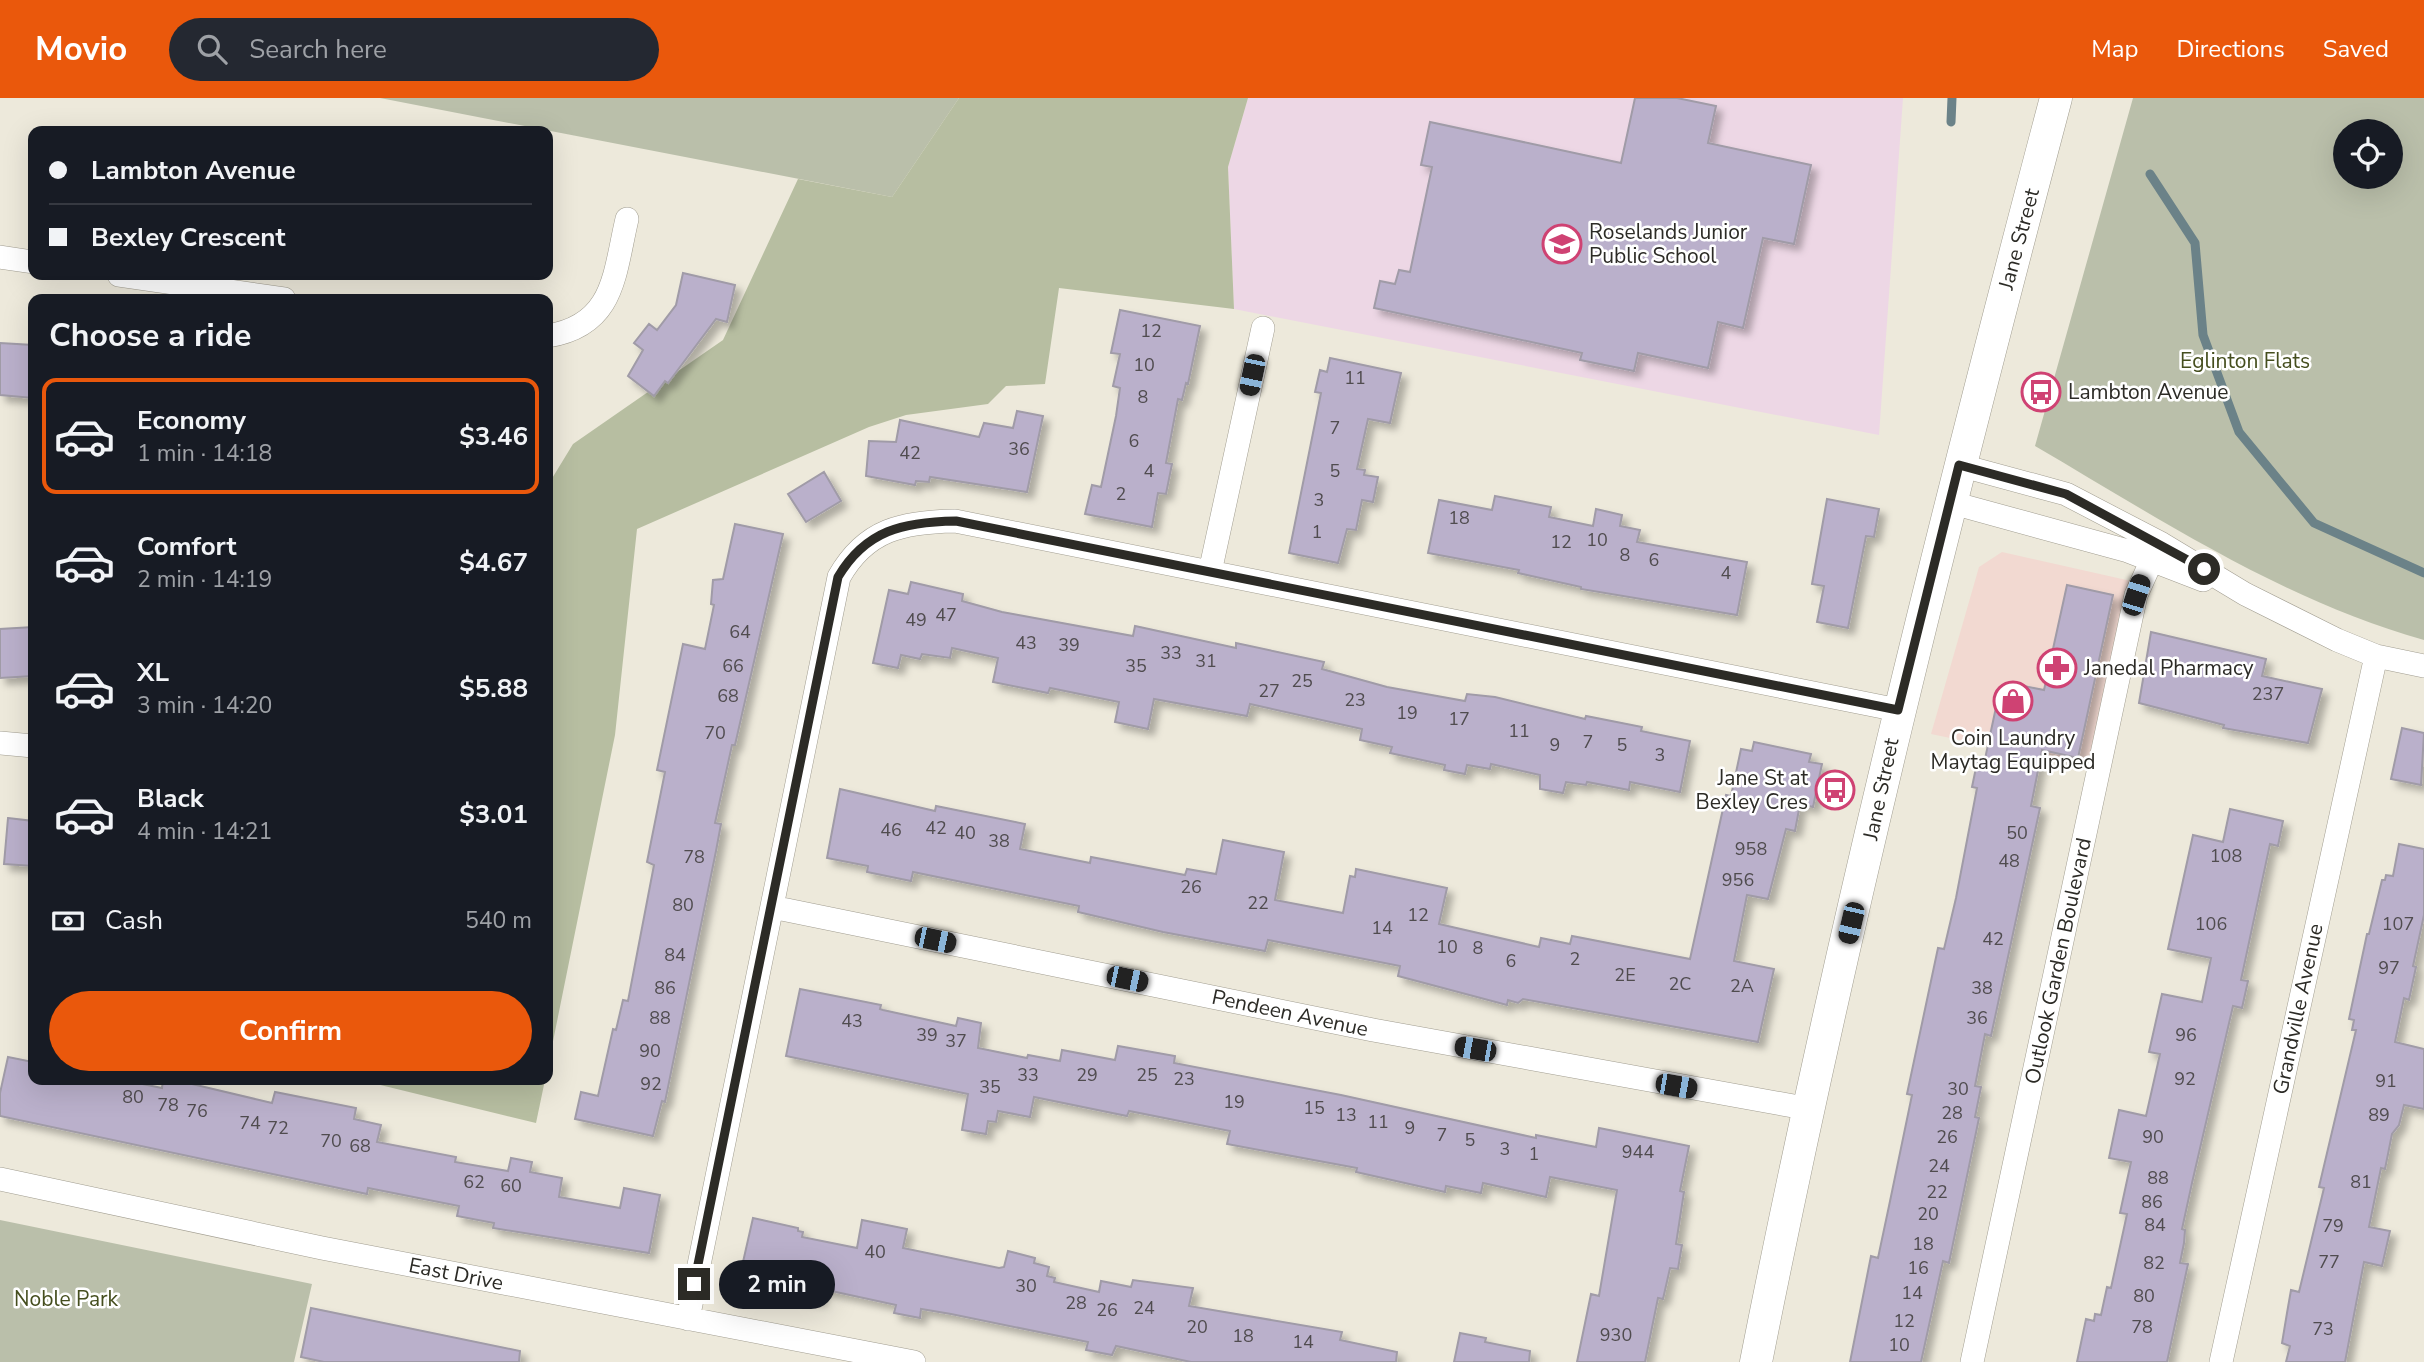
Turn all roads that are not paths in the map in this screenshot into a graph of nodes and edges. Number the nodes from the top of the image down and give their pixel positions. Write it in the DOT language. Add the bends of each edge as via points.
graph roads {
  1 [pos="2056,98"];
  2 [pos="627,219"];
  3 [pos="0,257"];
  4 [pos="28,261"];
  5 [pos="153,280"];
  6 [pos="250,294"];
  7 [pos="1263,328"];
  8 [pos="553,335"];
  9 [pos="1959,465"];
  10 [pos="1949,502"];
  11 [pos="2151,562"];
  12 [pos="1210,572"];
  13 [pos="2245,594"];
  14 [pos="2376,656"];
  15 [pos="2424,666"];
  16 [pos="1898,710"];
  17 [pos="0,743"];
  18 [pos="28,746"];
  19 [pos="772,906"];
  20 [pos="1810,1109"];
  21 [pos="0,1179"];
  22 [pos="688,1319"];
  23 [pos="914,1362"];
  24 [pos="1756,1362"];
  25 [pos="1972,1362"];
  26 [pos="2221,1362"];
  1 -- 9 [label="main road, Jane Street"];
  2 -- 8 [label="street" via="610,294 601,310 573,329"];
  3 -- 4 [label="street"];
  5 -- 6 [label="street"];
  7 -- 12 [label="street"];
  9 -- 10 [label="main road, Jane Street"];
  9 -- 13 [label="street" via="2066,494"];
  10 -- 11 [label="street" via="2128,551"];
  10 -- 16 [label="main road, Jane Street"];
  11 -- 13 [label="street"];
  11 -- 25 [label="street, Outlook Garden Boulevard" via="2136,595"];
  12 -- 16 [label="street"];
  12 -- 19 [label="street" via="956,521 915,522 870,541 851,555 838,577"];
  13 -- 14 [label="street"];
  14 -- 15 [label="street"];
  14 -- 26 [label="street, Grandville Avenue"];
  16 -- 20 [label="main road, Jane Street"];
  17 -- 18 [label="street"];
  19 -- 20 [label="street, Pendeen Avenue" via="1373,1030"];
  19 -- 22 [label="street"];
  20 -- 24 [label="main road, Jane Street"];
  21 -- 22 [label="street, East Drive"];
  22 -- 23 [label="street, East Drive"];
}
